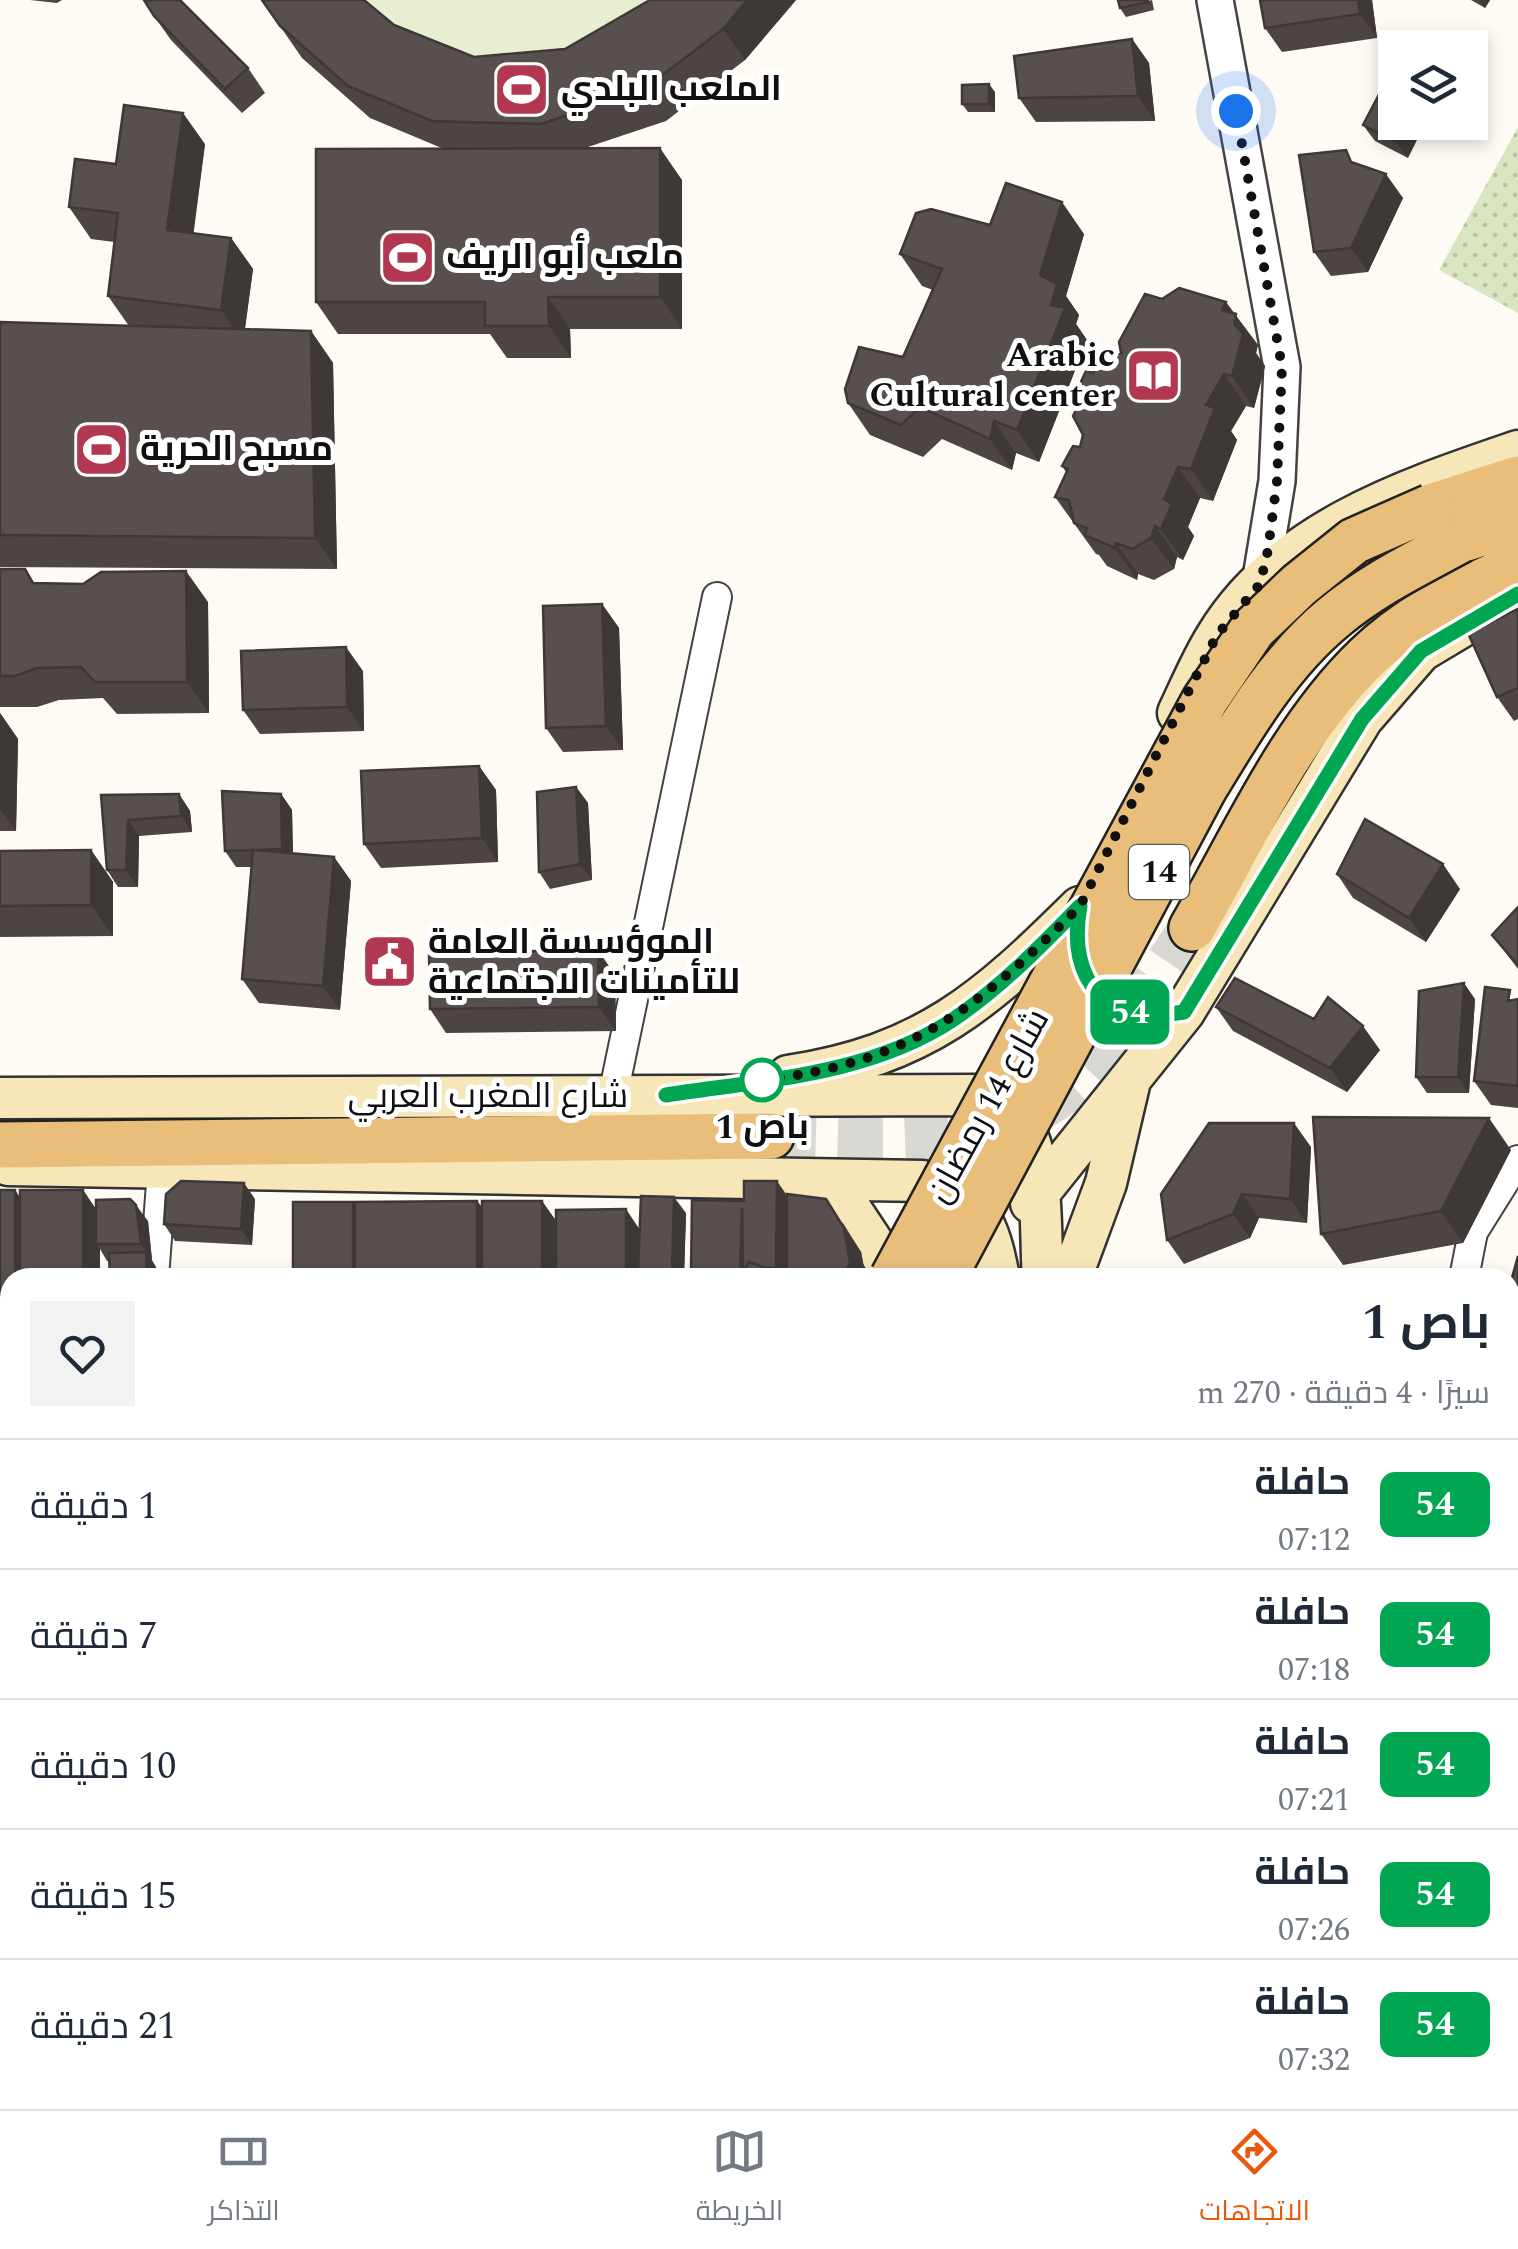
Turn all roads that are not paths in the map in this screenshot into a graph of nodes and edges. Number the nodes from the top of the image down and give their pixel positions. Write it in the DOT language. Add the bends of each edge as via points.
graph roads {
  1 [pos="1215,0"];
  2 [pos="1518,451"];
  3 [pos="1518,478"];
  4 [pos="1518,522"];
  5 [pos="1445,524"];
  6 [pos="1518,566"];
  7 [pos="1260,584"];
  8 [pos="1518,594"];
  9 [pos="716,597"];
  10 [pos="1080,906"];
  11 [pos="1192,928"];
  12 [pos="1184,1012"];
  13 [pos="1129,1084"];
  14 [pos="613,1095"];
  15 [pos="666,1095"];
  16 [pos="976,1096"];
  17 [pos="0,1098"];
  18 [pos="770,1136"];
  19 [pos="0,1145"];
  20 [pos="1518,1160"];
  21 [pos="0,1164"];
  22 [pos="162,1170"];
  23 [pos="832,1181"];
  24 [pos="923,1181"];
  25 [pos="1037,1194"];
  26 [pos="155,1268"];
  27 [pos="884,1268"];
  28 [pos="889,1268"];
  29 [pos="890,1268"];
  30 [pos="947,1268"];
  31 [pos="992,1268"];
  32 [pos="994,1268"];
  33 [pos="1041,1268"];
  34 [pos="1075,1268"];
  35 [pos="1466,1268"];
  1 -- 7 [label="street" via="1282,367 1277,481"];
  2 -- 7 [label="main road" via="1374,504 1315,537"];
  3 -- 5 [label="main road, شارع 14 رمضان / 14"];
  4 -- 5 [label="main road, شارع 14 رمضان / 14"];
  5 -- 29 [label="main road, شارع 14 رمضان / 14, bridge" via="1354,541 1253,628 1196,716"];
  5 -- 30 [label="main road, شارع 14 رمضان / 14, bridge" via="1332,618 1248,718"];
  6 -- 11 [label="main road" via="1422,613 1366,657 1298,745"];
  7 -- 10 [label="main road" via="1217,635"];
  8 -- 12 [label="main road" via="1421,651 1362,719"];
  9 -- 14 [label="street"];
  10 -- 12 [label="main road" via="1074,937 1080,968 1098,994 1123,1011 1153,1018"];
  10 -- 15 [label="main road" via="1006,980 914,1042 829,1070"];
  10 -- 16 [label="main road"];
  12 -- 13 [label="main road"];
  13 -- 25 [label="main road"];
  13 -- 34 [label="main road" via="1106,1183"];
  14 -- 15 [label="main road, شارع المغرب العربي"];
  14 -- 17 [label="main road, شارع المغرب العربي"];
  15 -- 16 [label="main road, شارع المغرب العربي"];
  16 -- 24 [label="main road"];
  16 -- 25 [label="main road" via="1004,1106 1022,1124 1035,1154"];
  18 -- 19 [label="main road"];
  20 -- 35 [label="street" via="1474,1232"];
  21 -- 22 [label="main road"];
  22 -- 23 [label="main road"];
  22 -- 26 [label="street"];
  23 -- 24 [label="main road"];
  23 -- 27 [label="main road"];
  24 -- 28 [label="main road"];
  24 -- 31 [label="main road" via="974,1205 985,1220"];
  25 -- 32 [label="main road"];
  25 -- 33 [label="main road"];
}
